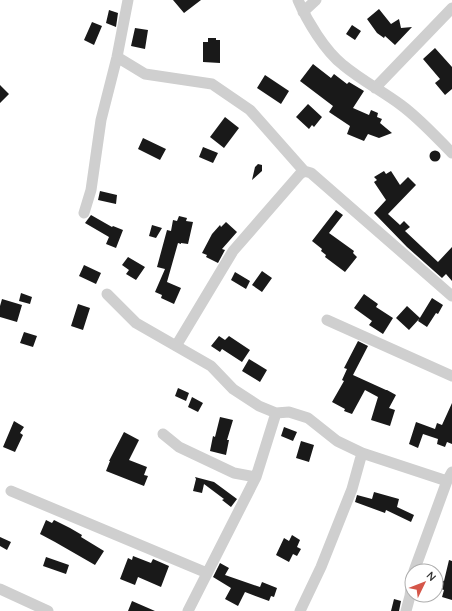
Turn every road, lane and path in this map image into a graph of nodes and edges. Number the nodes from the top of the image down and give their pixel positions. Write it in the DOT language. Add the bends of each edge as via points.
graph roads {
  1 [pos="128,0"];
  2 [pos="298,0"];
  3 [pos="316,0"];
  4 [pos="452,8"];
  5 [pos="303,12"];
  6 [pos="117,57"];
  7 [pos="374,88"];
  8 [pos="452,154"];
  9 [pos="304,170"];
  10 [pos="84,213"];
  11 [pos="107,294"];
  12 [pos="452,296"];
  13 [pos="327,320"];
  14 [pos="176,346"];
  15 [pos="452,376"];
  16 [pos="276,413"];
  17 [pos="164,434"];
  18 [pos="362,454"];
  19 [pos="256,477"];
  20 [pos="449,482"];
  21 [pos="11,491"];
  22 [pos="417,563"];
  23 [pos="208,573"];
  24 [pos="0,589"];
  25 [pos="48,611"];
  26 [pos="188,611"];
  27 [pos="300,611"];
  1 -- 6 [label="street"];
  2 -- 5 [label="street"];
  3 -- 5 [label="street"];
  4 -- 7 [label="street"];
  5 -- 7 [label="street" via="324,45 342,64"];
  6 -- 9 [label="street" via="145,74 212,84 250,110"];
  6 -- 10 [label="street" via="100,120 91,190"];
  7 -- 8 [label="street" via="401,106"];
  9 -- 12 [label="street" via="311,173"];
  9 -- 14 [label="street" via="233,251"];
  11 -- 14 [label="street" via="136,323"];
  13 -- 15 [label="street"];
  14 -- 16 [label="street" via="211,366 233,390"];
  16 -- 18 [label="street" via="289,412 308,418 337,441"];
  16 -- 19 [label="street"];
  17 -- 19 [label="street" via="179,447 234,473"];
  18 -- 20 [label="street"];
  18 -- 27 [label="street" via="350,496"];
  19 -- 23 [label="street"];
  20 -- 22 [label="street"];
  21 -- 23 [label="street"];
  23 -- 26 [label="street"];
  24 -- 25 [label="street"];
}
